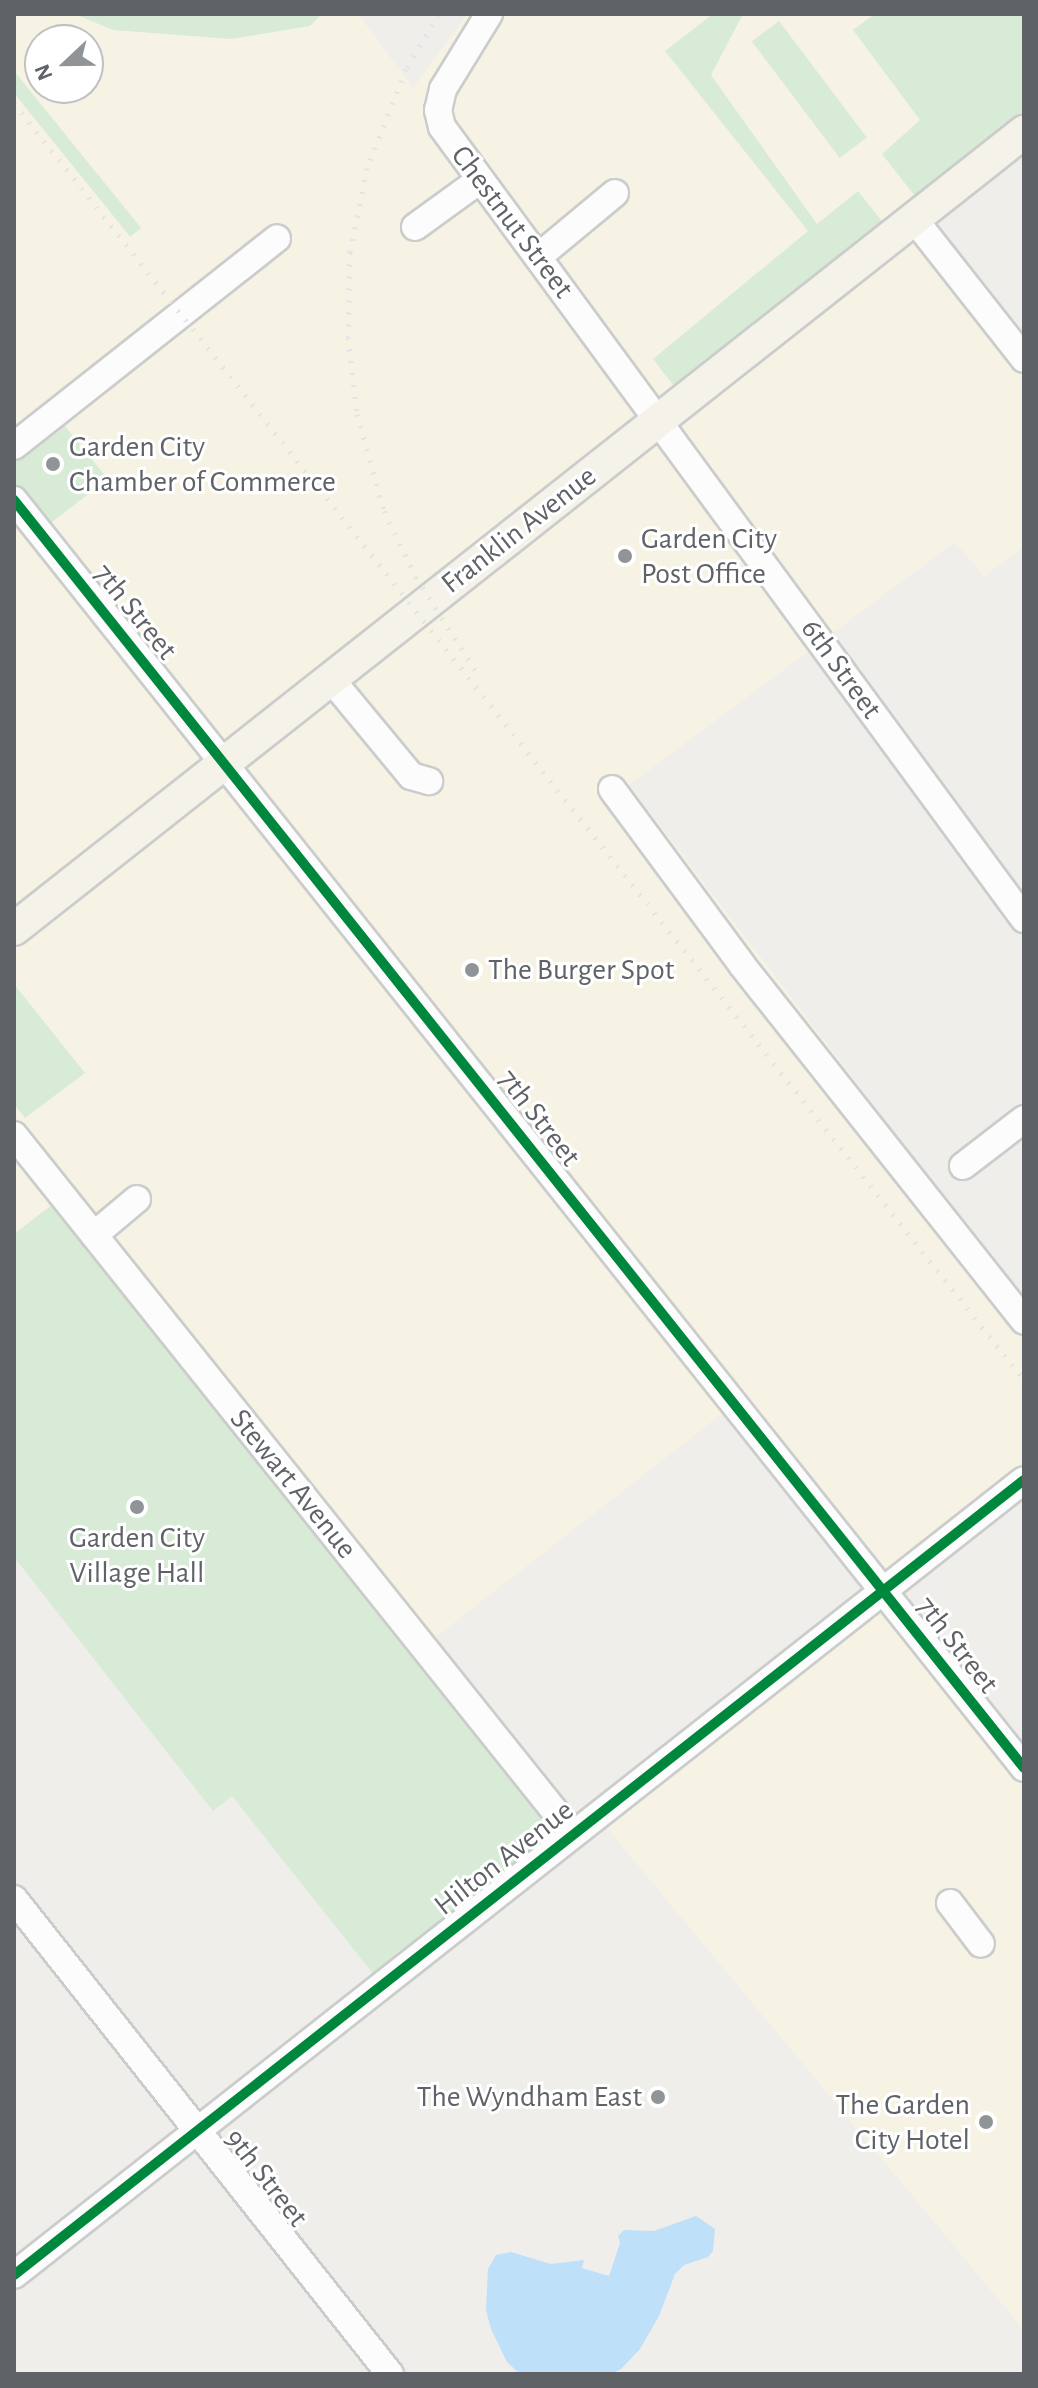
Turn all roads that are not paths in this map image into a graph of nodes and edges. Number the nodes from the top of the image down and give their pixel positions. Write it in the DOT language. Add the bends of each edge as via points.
graph roads {
  1 [pos="489,14"];
  2 [pos="1024,132"];
  3 [pos="480,180"];
  4 [pos="615,193"];
  5 [pos="914,219"];
  6 [pos="415,227"];
  7 [pos="277,238"];
  8 [pos="538,257"];
  9 [pos="1024,359"];
  10 [pos="658,419"];
  11 [pos="14,446"];
  12 [pos="14,500"];
  13 [pos="330,678"];
  14 [pos="225,762"];
  15 [pos="429,781"];
  16 [pos="612,789"];
  17 [pos="1024,919"];
  18 [pos="14,929"];
  19 [pos="1024,1119"];
  20 [pos="14,1135"];
  21 [pos="963,1166"];
  22 [pos="137,1199"];
  23 [pos="94,1235"];
  24 [pos="1024,1321"];
  25 [pos="1024,1480"];
  26 [pos="883,1590"];
  27 [pos="1024,1768"];
  28 [pos="573,1834"];
  29 [pos="14,1899"];
  30 [pos="950,1903"];
  31 [pos="981,1944"];
  32 [pos="197,2131"];
  33 [pos="14,2275"];
  34 [pos="390,2374"];
  1 -- 3 [label="street, Chestnut Street" via="447,81 438,110 442,127"];
  2 -- 5 [label="main road, Franklin Avenue"];
  3 -- 6 [label="street"];
  3 -- 8 [label="street, Chestnut Street"];
  4 -- 8 [label="street"];
  5 -- 9 [label="street"];
  5 -- 10 [label="main road, Franklin Avenue"];
  7 -- 11 [label="street"];
  8 -- 10 [label="street, Chestnut Street"];
  10 -- 13 [label="main road, Franklin Avenue"];
  10 -- 17 [label="street, 6th Street"];
  12 -- 14 [label="street, 7th Street"];
  13 -- 14 [label="main road, Franklin Avenue"];
  13 -- 15 [label="street" via="411,776"];
  14 -- 18 [label="main road, Franklin Avenue"];
  14 -- 26 [label="street, 7th Street"];
  16 -- 24 [label="street" via="742,965"];
  19 -- 21 [label="street"];
  20 -- 23 [label="street, Stewart Avenue"];
  22 -- 23 [label="street"];
  23 -- 28 [label="street, Stewart Avenue"];
  25 -- 26 [label="street, Hilton Avenue"];
  26 -- 27 [label="street, 7th Street"];
  26 -- 28 [label="street, Hilton Avenue"];
  28 -- 32 [label="street, Hilton Avenue"];
  29 -- 32 [label="street, 9th Street"];
  30 -- 31 [label="street"];
  32 -- 33 [label="street, Hilton Avenue"];
  32 -- 34 [label="street, 9th Street"];
}
